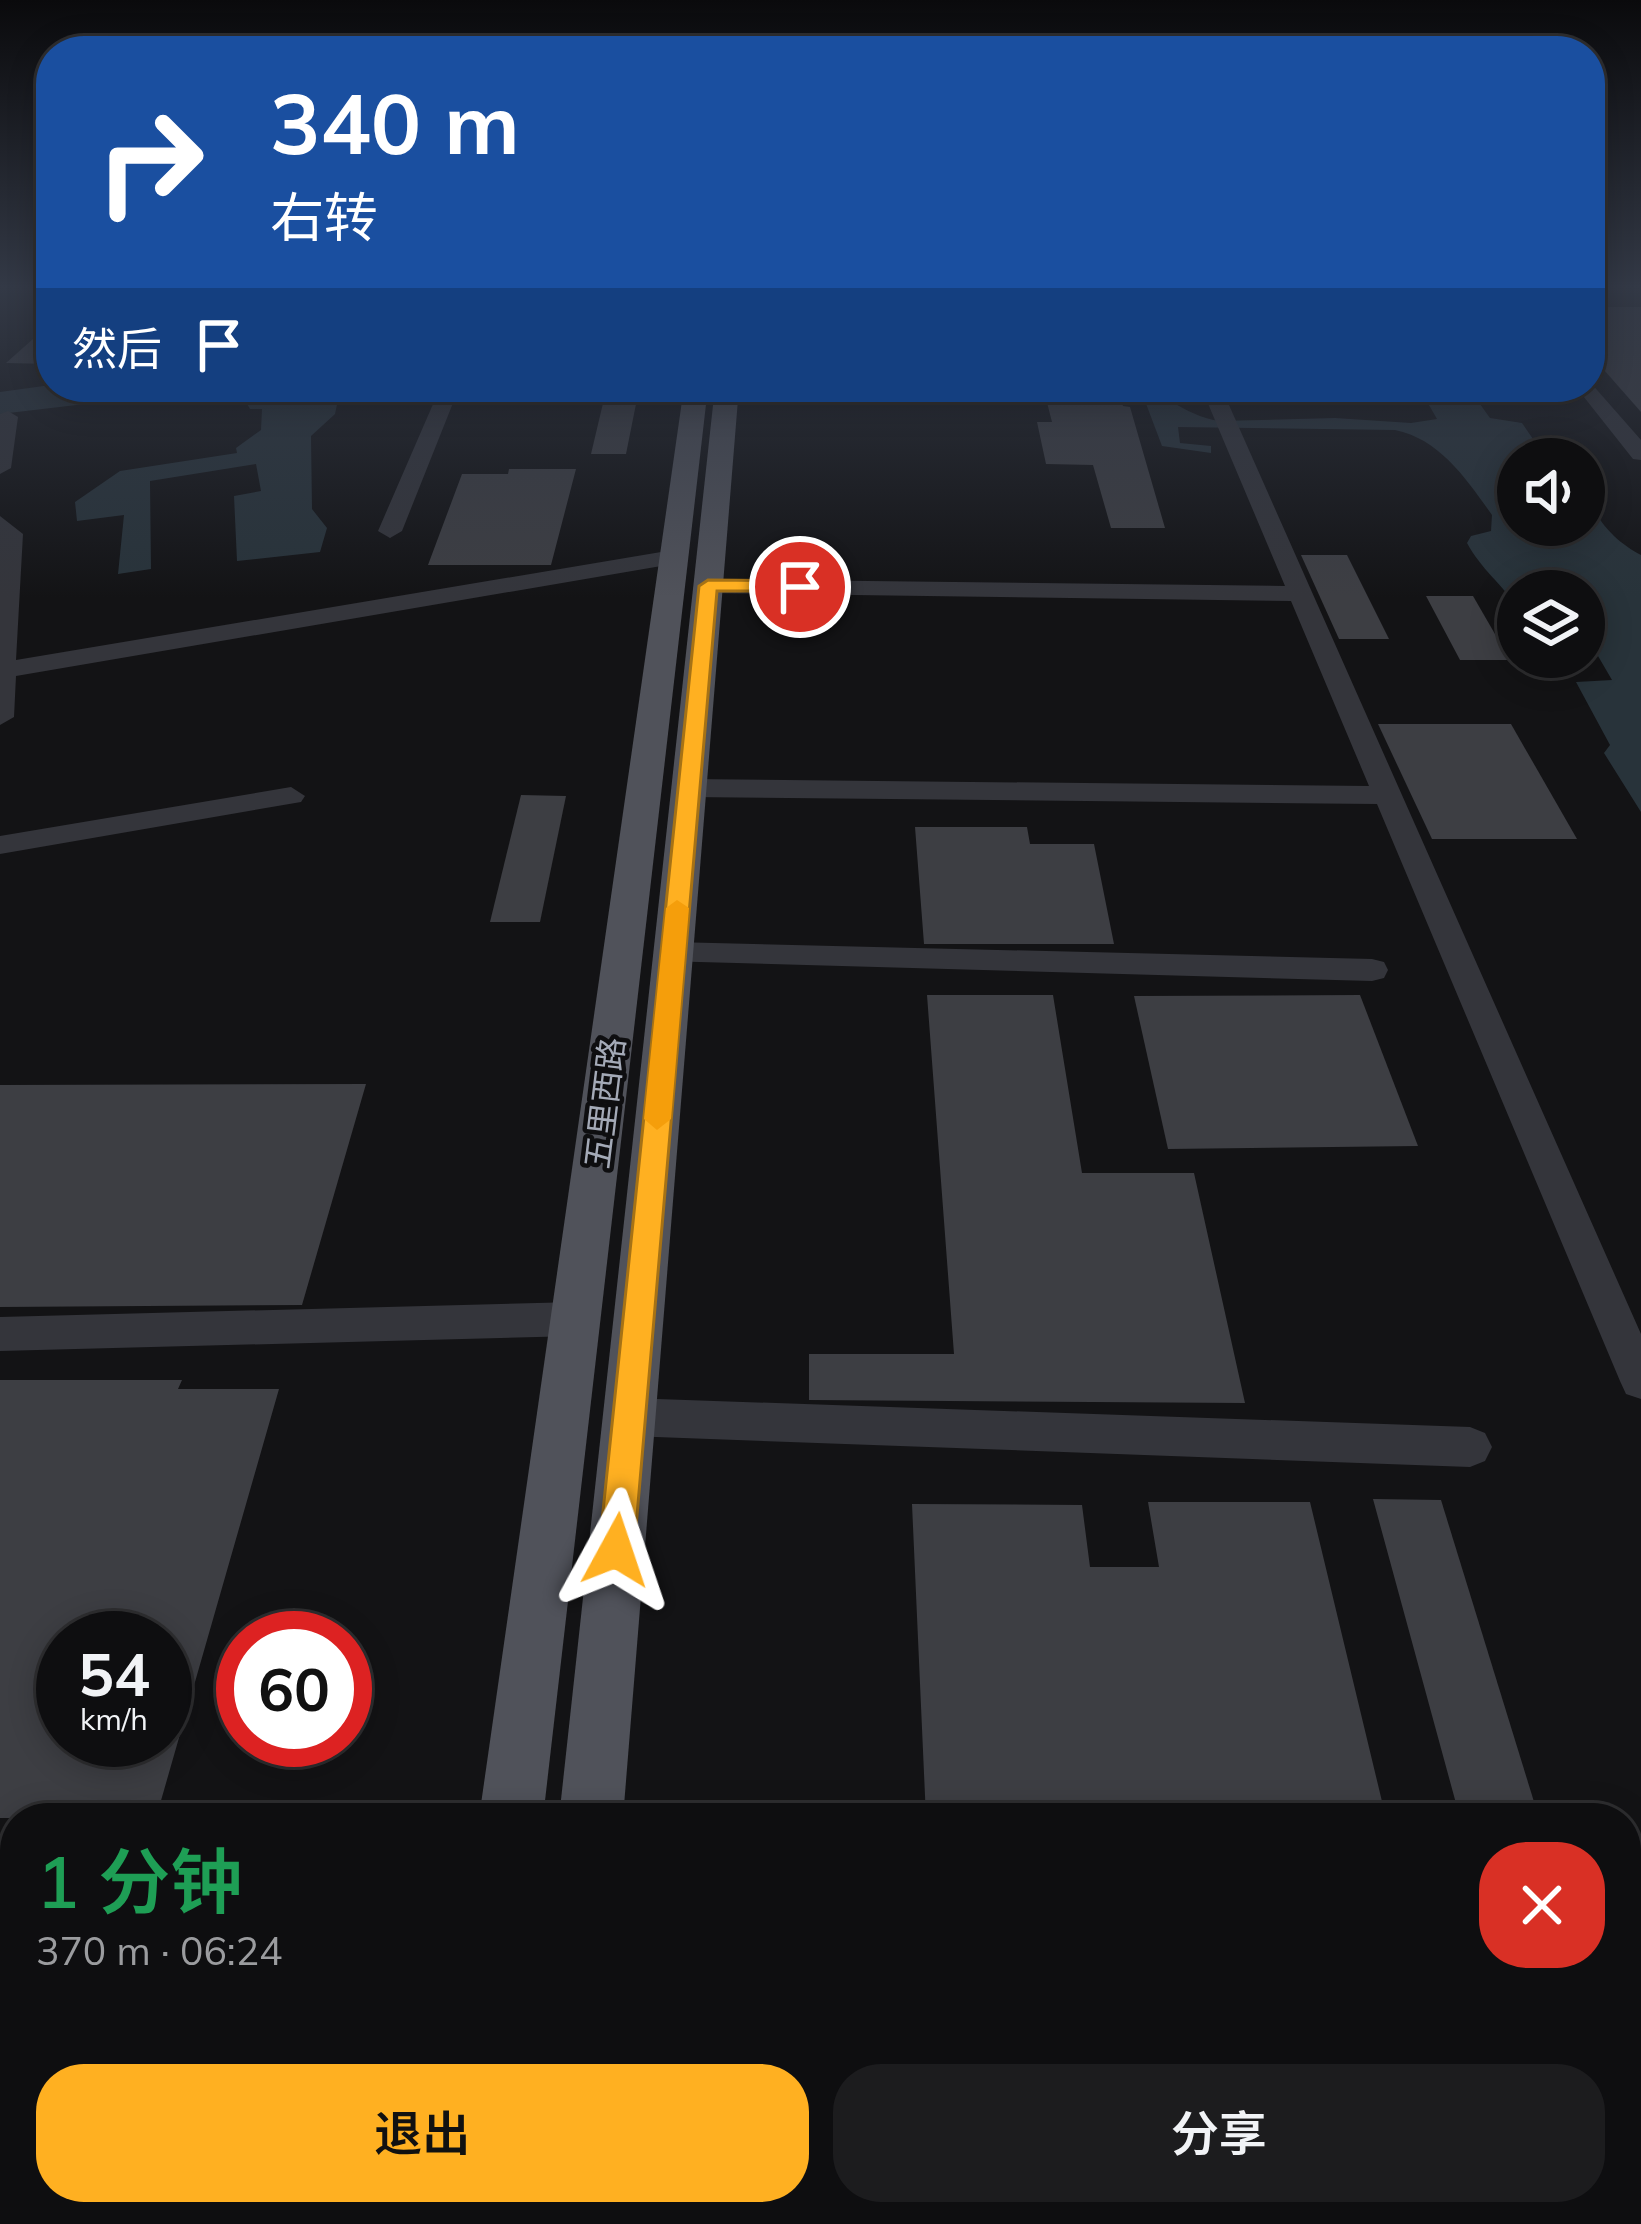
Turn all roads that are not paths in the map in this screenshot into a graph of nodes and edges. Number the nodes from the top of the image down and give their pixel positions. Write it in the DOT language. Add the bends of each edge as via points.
graph roads {
  1 [pos="443,402"];
  2 [pos="694,402"];
  3 [pos="726,402"];
  4 [pos="1217,402"];
  5 [pos="1598,402"];
  6 [pos="8,417"];
  7 [pos="1641,454"];
  8 [pos="0,468"];
  9 [pos="0,523"];
  10 [pos="390,531"];
  11 [pos="673,557"];
  12 [pos="708,586"];
  13 [pos="1302,594"];
  14 [pos="3,671"];
  15 [pos="0,717"];
  16 [pos="689,788"];
  17 [pos="1385,795"];
  18 [pos="291,796"];
  19 [pos="0,845"];
  20 [pos="673,953"];
  21 [pos="1372,970"];
  22 [pos="576,1319"];
  23 [pos="0,1334"];
  24 [pos="1641,1382"];
  25 [pos="629,1417"];
  26 [pos="1470,1447"];
  27 [pos="513,1803"];
  28 [pos="592,1803"];
  1 -- 10 [label="street"];
  2 -- 11 [label="main road, 五里西路"];
  3 -- 12 [label="main road, 五里西路"];
  4 -- 13 [label="street"];
  5 -- 7 [label="street"];
  6 -- 8 [label="street"];
  9 -- 14 [label="street" via="11,535"];
  11 -- 14 [label="street"];
  11 -- 22 [label="main road, 五里西路"];
  12 -- 13 [label="street"];
  12 -- 16 [label="main road, 五里西路"];
  13 -- 17 [label="street"];
  14 -- 15 [label="street"];
  16 -- 17 [label="street"];
  16 -- 20 [label="main road, 五里西路"];
  17 -- 24 [label="street"];
  18 -- 19 [label="street"];
  20 -- 21 [label="street"];
  20 -- 25 [label="main road, 五里西路"];
  22 -- 23 [label="street"];
  22 -- 27 [label="main road, 五里西路"];
  25 -- 26 [label="street"];
  25 -- 28 [label="main road, 五里西路"];
}
